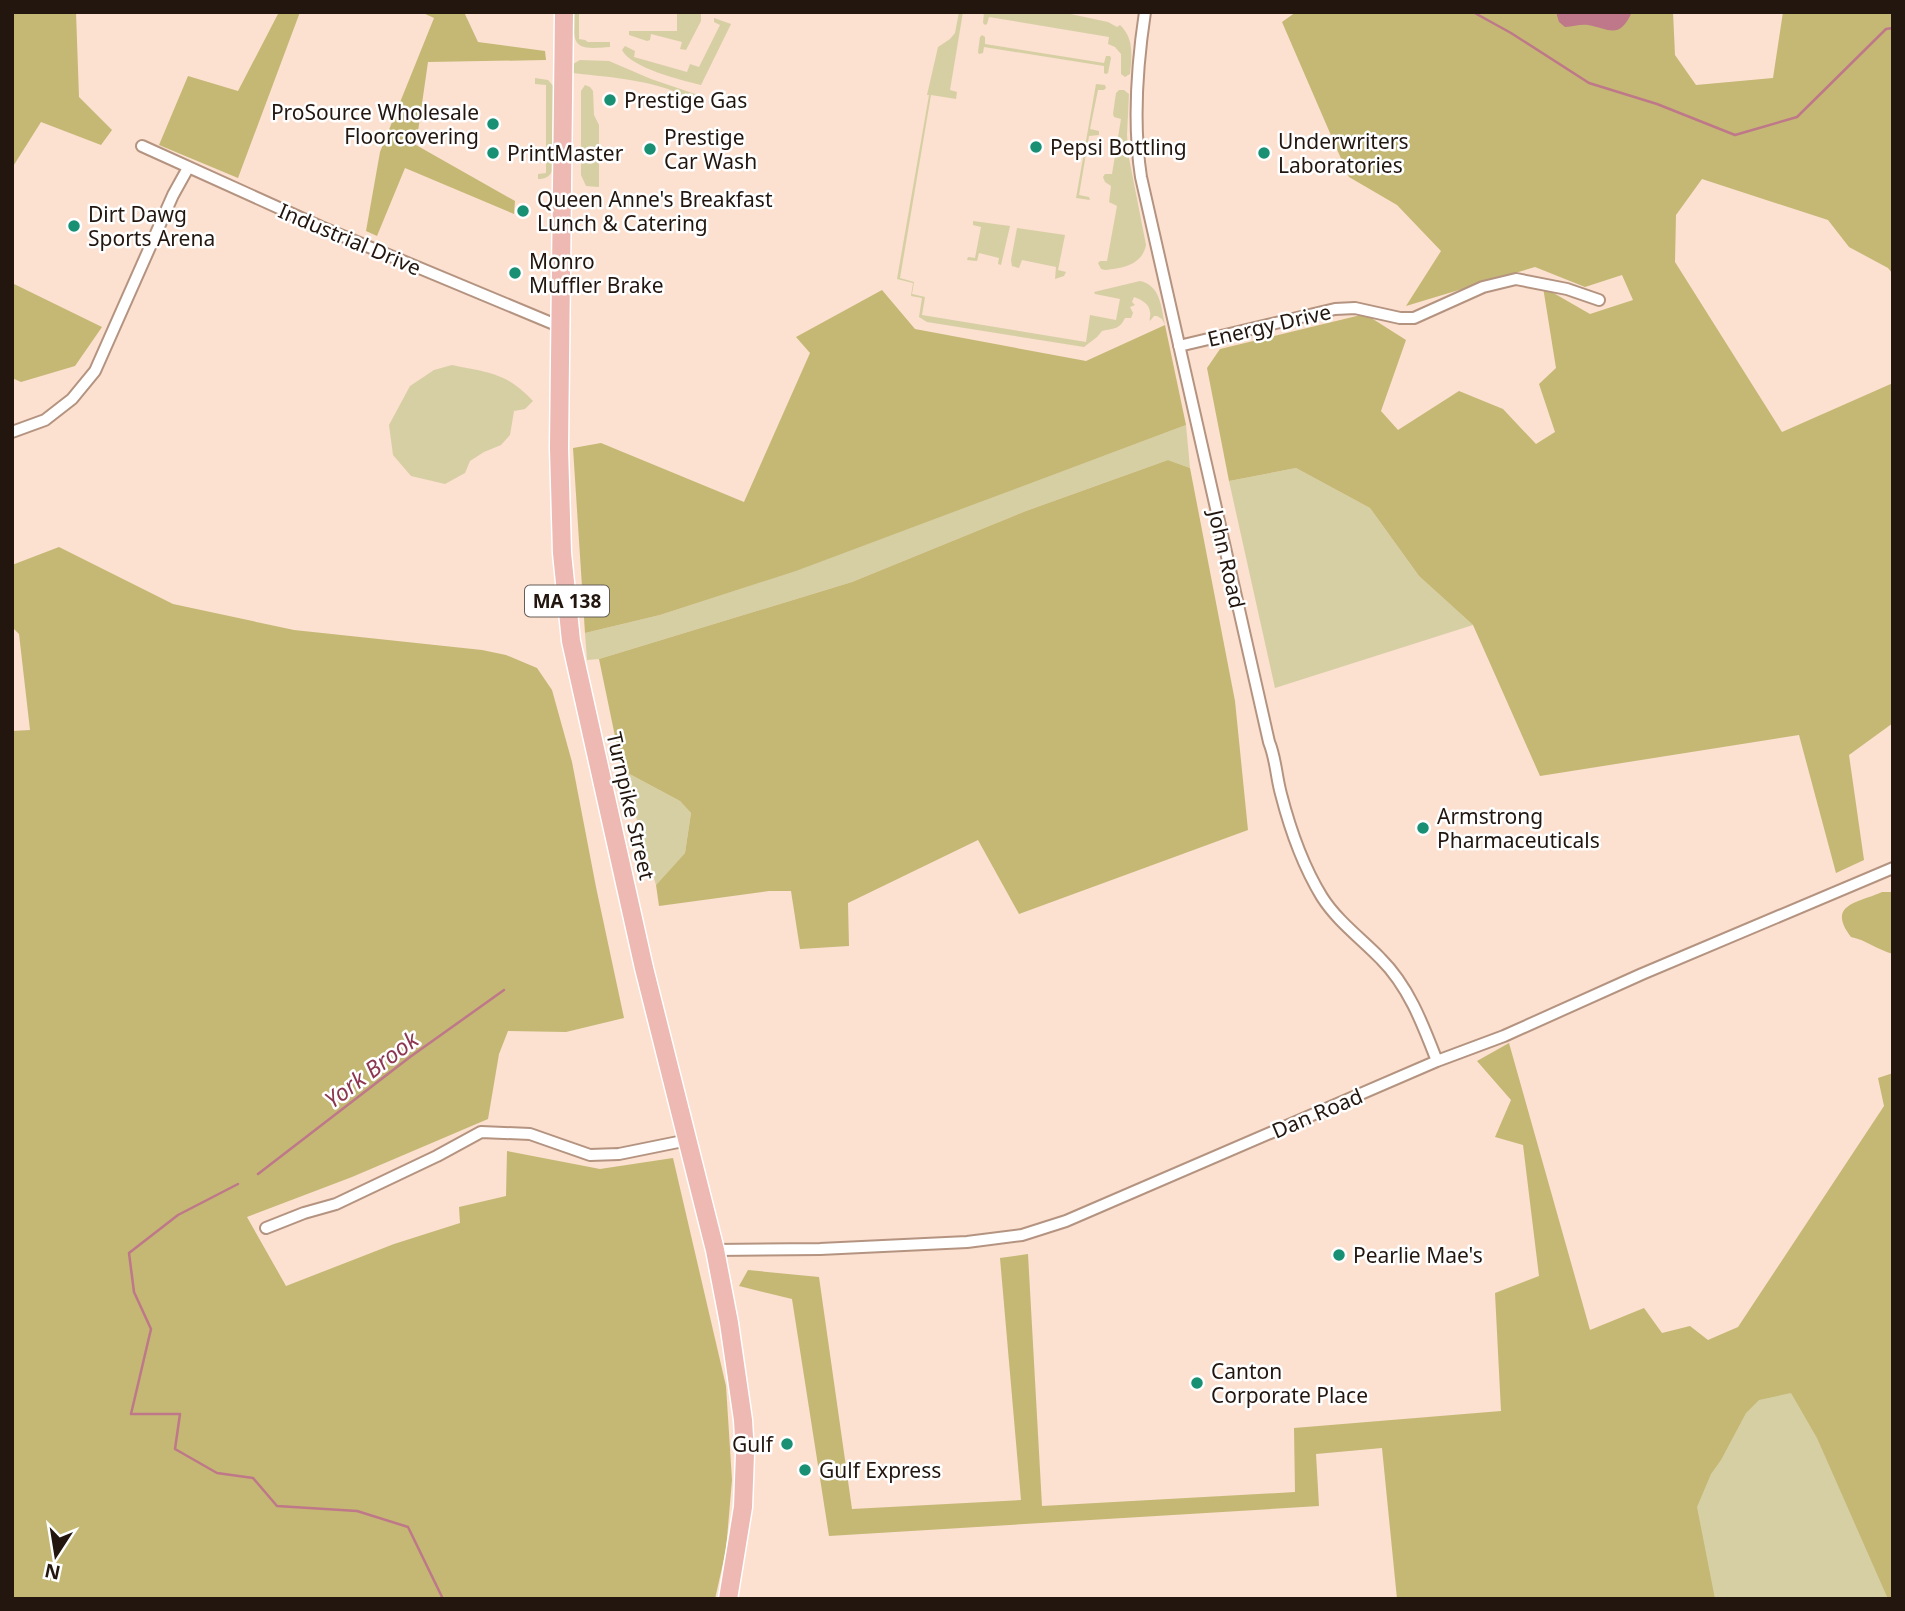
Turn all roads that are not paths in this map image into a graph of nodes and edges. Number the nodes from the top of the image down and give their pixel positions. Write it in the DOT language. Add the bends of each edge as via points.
graph roads {
  1 [pos="564,12"];
  2 [pos="1144,12"];
  3 [pos="1158,12"];
  4 [pos="142,146"];
  5 [pos="188,168"];
  6 [pos="1599,300"];
  7 [pos="561,327"];
  8 [pos="1179,346"];
  9 [pos="12,432"];
  10 [pos="1893,868"];
  11 [pos="1437,1061"];
  12 [pos="688,1140"];
  13 [pos="267,1228"];
  14 [pos="715,1251"];
  15 [pos="728,1599"];
  1 -- 7 [label="main road, Turnpike Street / MA 138"];
  2 -- 3 [label="street"];
  2 -- 8 [label="street, John Road" via="1137,151"];
  4 -- 5 [label="street, Industrial Drive"];
  5 -- 7 [label="street, Industrial Drive"];
  5 -- 9 [label="street" via="96,371 45,420"];
  6 -- 8 [label="street, Energy Drive" via="1512,279 1477,289 1414,318 1335,309"];
  7 -- 12 [label="main road, Turnpike Street / MA 138" via="562,553 571,650"];
  8 -- 11 [label="street, John Road" via="1291,830 1322,897 1401,983"];
  10 -- 11 [label="street, Dan Road"];
  11 -- 14 [label="street, Dan Road" via="1158,1183 1022,1235 967,1242"];
  12 -- 13 [label="street" via="590,1155 530,1134 481,1132 336,1204"];
  12 -- 14 [label="main road, Turnpike Street / MA 138"];
  14 -- 15 [label="main road, Turnpike Street / MA 138" via="743,1420 743,1507"];
}
